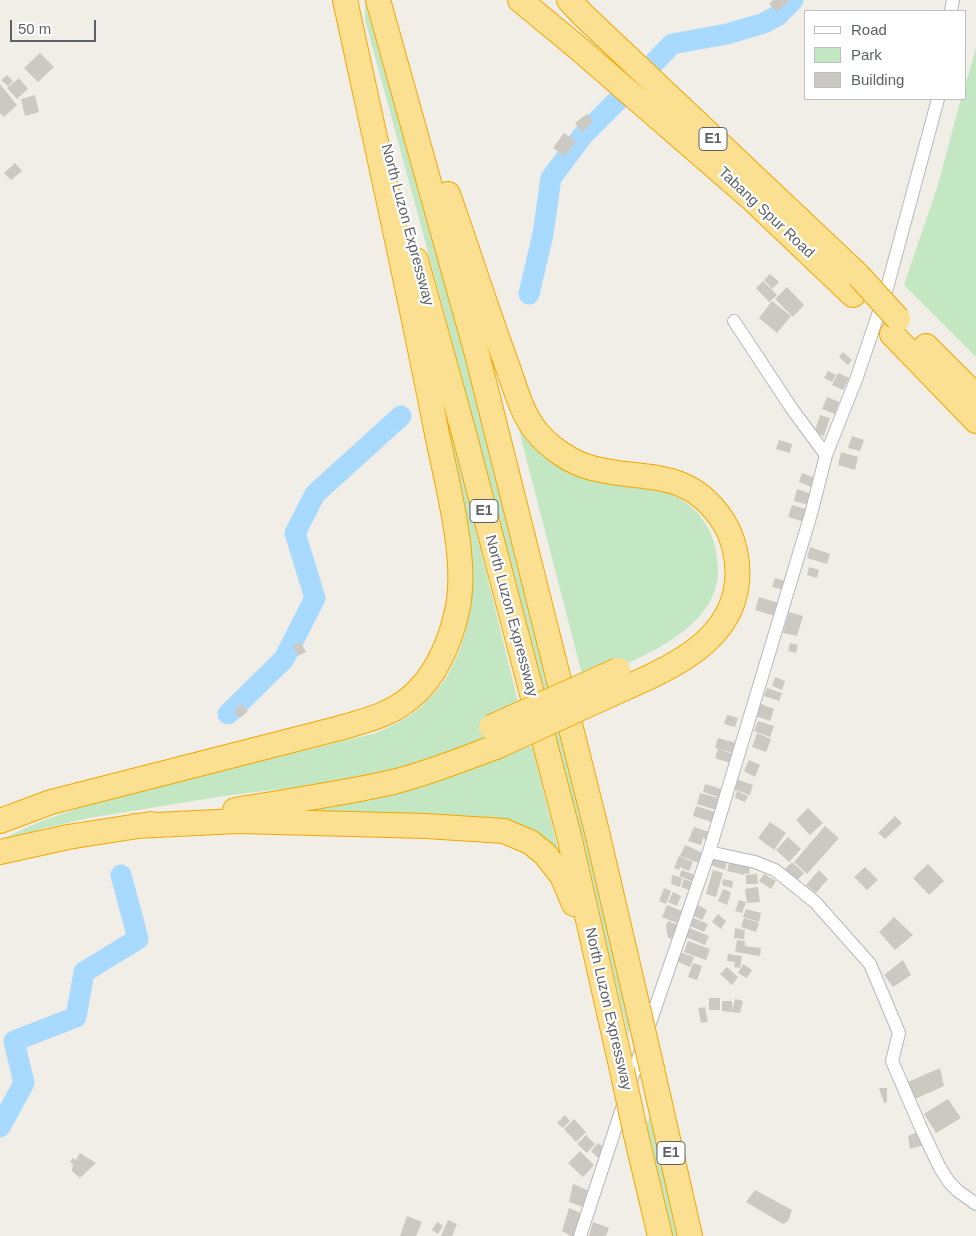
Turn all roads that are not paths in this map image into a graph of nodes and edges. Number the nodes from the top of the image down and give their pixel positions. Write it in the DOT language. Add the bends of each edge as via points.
graph roads {
  1 [pos="345,0"];
  2 [pos="379,0"];
  3 [pos="520,0"];
  4 [pos="569,0"];
  5 [pos="938,100"];
  6 [pos="856,286"];
  7 [pos="734,321"];
  8 [pos="895,326"];
  9 [pos="976,396"];
  10 [pos="976,421"];
  11 [pos="826,455"];
  12 [pos="0,821"];
  13 [pos="135,826"];
  14 [pos="0,852"];
  15 [pos="709,852"];
  16 [pos="611,1024"];
  17 [pos="976,1204"];
  18 [pos="580,1236"];
  19 [pos="660,1236"];
  20 [pos="690,1236"];
  1 -- 12 [label="highway" via="455,529 460,585 458,609 443,654 409,699 372,719 51,802"];
  1 -- 16 [label="highway, North Luzon Expressway / E1" via="465,437 569,836"];
  2 -- 13 [label="highway, bridge" via="488,315 522,407 535,430 555,448 590,468 668,479 690,489 712,506 732,539 738,573 737,589 717,630 681,660 622,679 494,736 425,773 357,790"];
  2 -- 20 [label="highway, North Luzon Expressway / E1, bridge" via="477,354 594,820"];
  3 -- 6 [label="highway, Tabang Spur Road / E1"];
  4 -- 6 [label="highway, Tabang Spur Road / E1"];
  5 -- 11 [label="street" via="886,288 857,377"];
  6 -- 8 [label="highway, Tabang Spur Road / E1, bridge"];
  7 -- 11 [label="street"];
  8 -- 9 [label="highway, Tabang Spur Road / E1"];
  8 -- 10 [label="highway, Tabang Spur Road / E1"];
  11 -- 15 [label="street"];
  13 -- 14 [label="highway"];
  13 -- 16 [label="highway" via="238,821 341,823 493,830 522,838 545,854 568,888"];
  15 -- 17 [label="street" via="775,870 815,902 870,964 899,1033 892,1061 921,1128 949,1182"];
  15 -- 18 [label="street"];
  16 -- 19 [label="highway, North Luzon Expressway / E1, bridge"];
}
